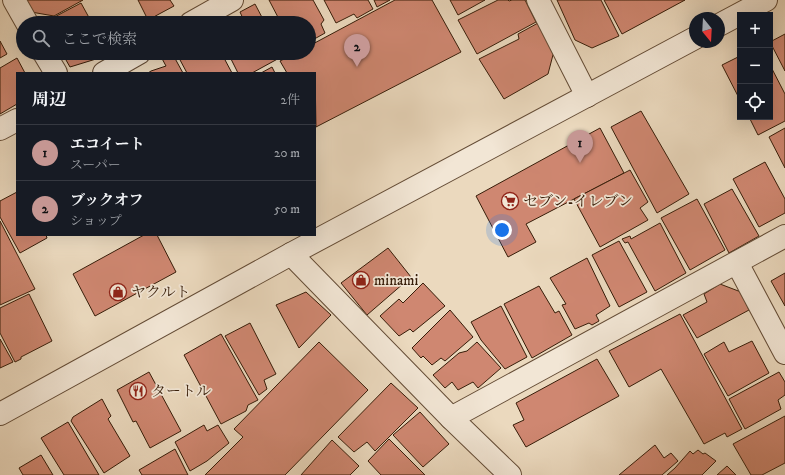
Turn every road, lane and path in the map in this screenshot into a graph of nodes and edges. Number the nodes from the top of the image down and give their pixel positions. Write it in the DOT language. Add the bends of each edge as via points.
graph roads {
  1 [pos="14,0"];
  2 [pos="232,0"];
  3 [pos="538,0"];
  4 [pos="766,0"];
  5 [pos="23,16"];
  6 [pos="203,16"];
  7 [pos="725,22"];
  8 [pos="689,41"];
  9 [pos="48,60"];
  10 [pos="127,60"];
  11 [pos="55,72"];
  12 [pos="106,72"];
  13 [pos="587,96"];
  14 [pos="16,121"];
  15 [pos="0,129"];
  16 [pos="785,236"];
  17 [pos="292,254"];
  18 [pos="737,263"];
  19 [pos="785,353"];
  20 [pos="0,414"];
  21 [pos="452,418"];
  22 [pos="510,475"];
  1 -- 5 [label="street"];
  2 -- 6 [label="street"];
  3 -- 13 [label="street"];
  4 -- 7 [label="street"];
  8 -- 13 [label="street"];
  9 -- 11 [label="street"];
  10 -- 12 [label="street"];
  13 -- 17 [label="street"];
  14 -- 15 [label="street"];
  16 -- 18 [label="street"];
  17 -- 20 [label="street"];
  17 -- 21 [label="street"];
  18 -- 19 [label="street"];
  18 -- 21 [label="street"];
  21 -- 22 [label="street"];
}
